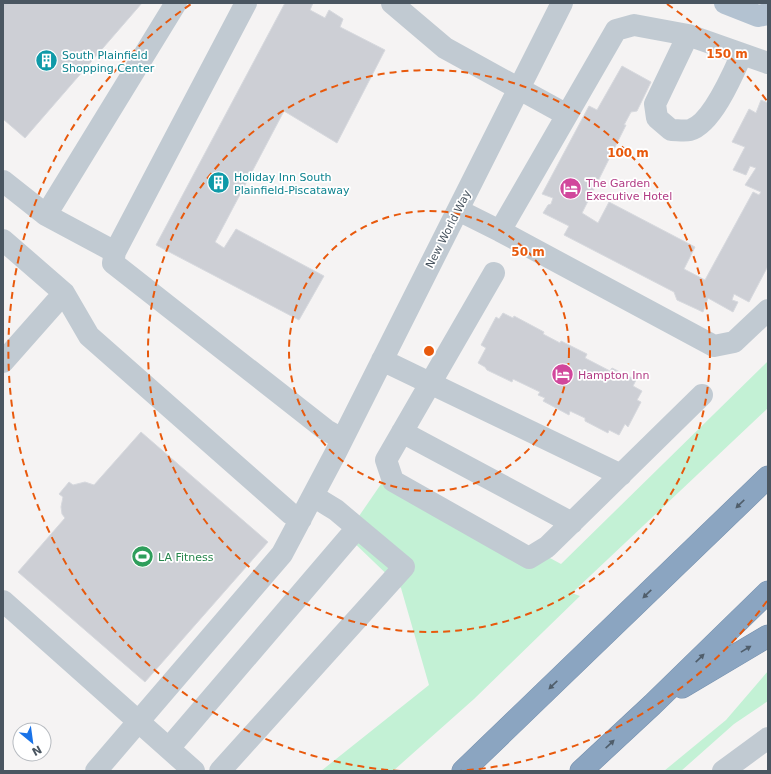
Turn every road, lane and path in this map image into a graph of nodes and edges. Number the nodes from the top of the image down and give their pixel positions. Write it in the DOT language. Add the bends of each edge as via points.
graph roads {
  1 [pos="176,3"];
  2 [pos="246,3"];
  3 [pos="392,3"];
  4 [pos="562,3"];
  5 [pos="725,3"];
  6 [pos="768,14"];
  7 [pos="688,35"];
  8 [pos="742,54"];
  9 [pos="768,63"];
  10 [pos="519,88"];
  11 [pos="567,115"];
  12 [pos="3,181"];
  13 [pos="458,210"];
  14 [pos="46,216"];
  15 [pos="500,231"];
  16 [pos="3,240"];
  17 [pos="116,252"];
  18 [pos="494,273"];
  19 [pos="64,293"];
  20 [pos="768,310"];
  21 [pos="382,360"];
  22 [pos="3,362"];
  23 [pos="431,383"];
  24 [pos="702,395"];
  25 [pos="402,432"];
  26 [pos="339,447"];
  27 [pos="621,475"];
  28 [pos="768,477"];
  29 [pos="313,496"];
  30 [pos="301,519"];
  31 [pos="572,523"];
  32 [pos="357,528"];
  33 [pos="768,592"];
  34 [pos="3,602"];
  35 [pos="768,636"];
  36 [pos="652,705"];
  37 [pos="138,720"];
  38 [pos="768,738"];
  39 [pos="169,748"];
  40 [pos="96,771"];
  41 [pos="194,771"];
  42 [pos="220,771"];
  43 [pos="463,771"];
  44 [pos="581,771"];
  45 [pos="723,771"];
  1 -- 14 [label="street"];
  2 -- 17 [label="street"];
  3 -- 10 [label="street" via="445,48"];
  4 -- 10 [label="street, New World Way"];
  5 -- 6 [label="main road" via="758,16"];
  7 -- 8 [label="street"];
  7 -- 8 [label="street" via="655,104 657,118 671,130 690,130 703,122 727,88"];
  7 -- 11 [label="street" via="634,25 616,30"];
  8 -- 9 [label="street"];
  10 -- 11 [label="street"];
  10 -- 13 [label="street, New World Way"];
  11 -- 15 [label="street"];
  12 -- 14 [label="street"];
  13 -- 15 [label="street"];
  13 -- 21 [label="street, New World Way"];
  14 -- 17 [label="street"];
  15 -- 20 [label="street" via="714,346 734,342"];
  16 -- 19 [label="street"];
  17 -- 26 [label="street" via="113,262 326,430"];
  18 -- 23 [label="street"];
  19 -- 22 [label="street"];
  19 -- 30 [label="street" via="89,336 291,514"];
  21 -- 23 [label="street"];
  21 -- 26 [label="street, New World Way"];
  23 -- 25 [label="street"];
  23 -- 27 [label="street"];
  24 -- 27 [label="street"];
  25 -- 31 [label="street"];
  25 -- 31 [label="street" via="386,460 393,481 529,558 547,547"];
  26 -- 29 [label="street, New World Way"];
  27 -- 31 [label="street"];
  28 -- 43 [label="highway, one-way"];
  29 -- 30 [label="street, New World Way"];
  29 -- 32 [label="street" via="336,510"];
  30 -- 37 [label="street, New World Way" via="282,554"];
  32 -- 39 [label="street"];
  32 -- 42 [label="street" via="404,567"];
  36 -- 33 [label="highway, one-way"];
  34 -- 37 [label="street"];
  36 -- 35 [label="highway, one-way"];
  44 -- 36 [label="highway, one-way"];
  37 -- 39 [label="street"];
  37 -- 40 [label="street, New World Way"];
  38 -- 45 [label="street"];
  39 -- 41 [label="street"];
}
